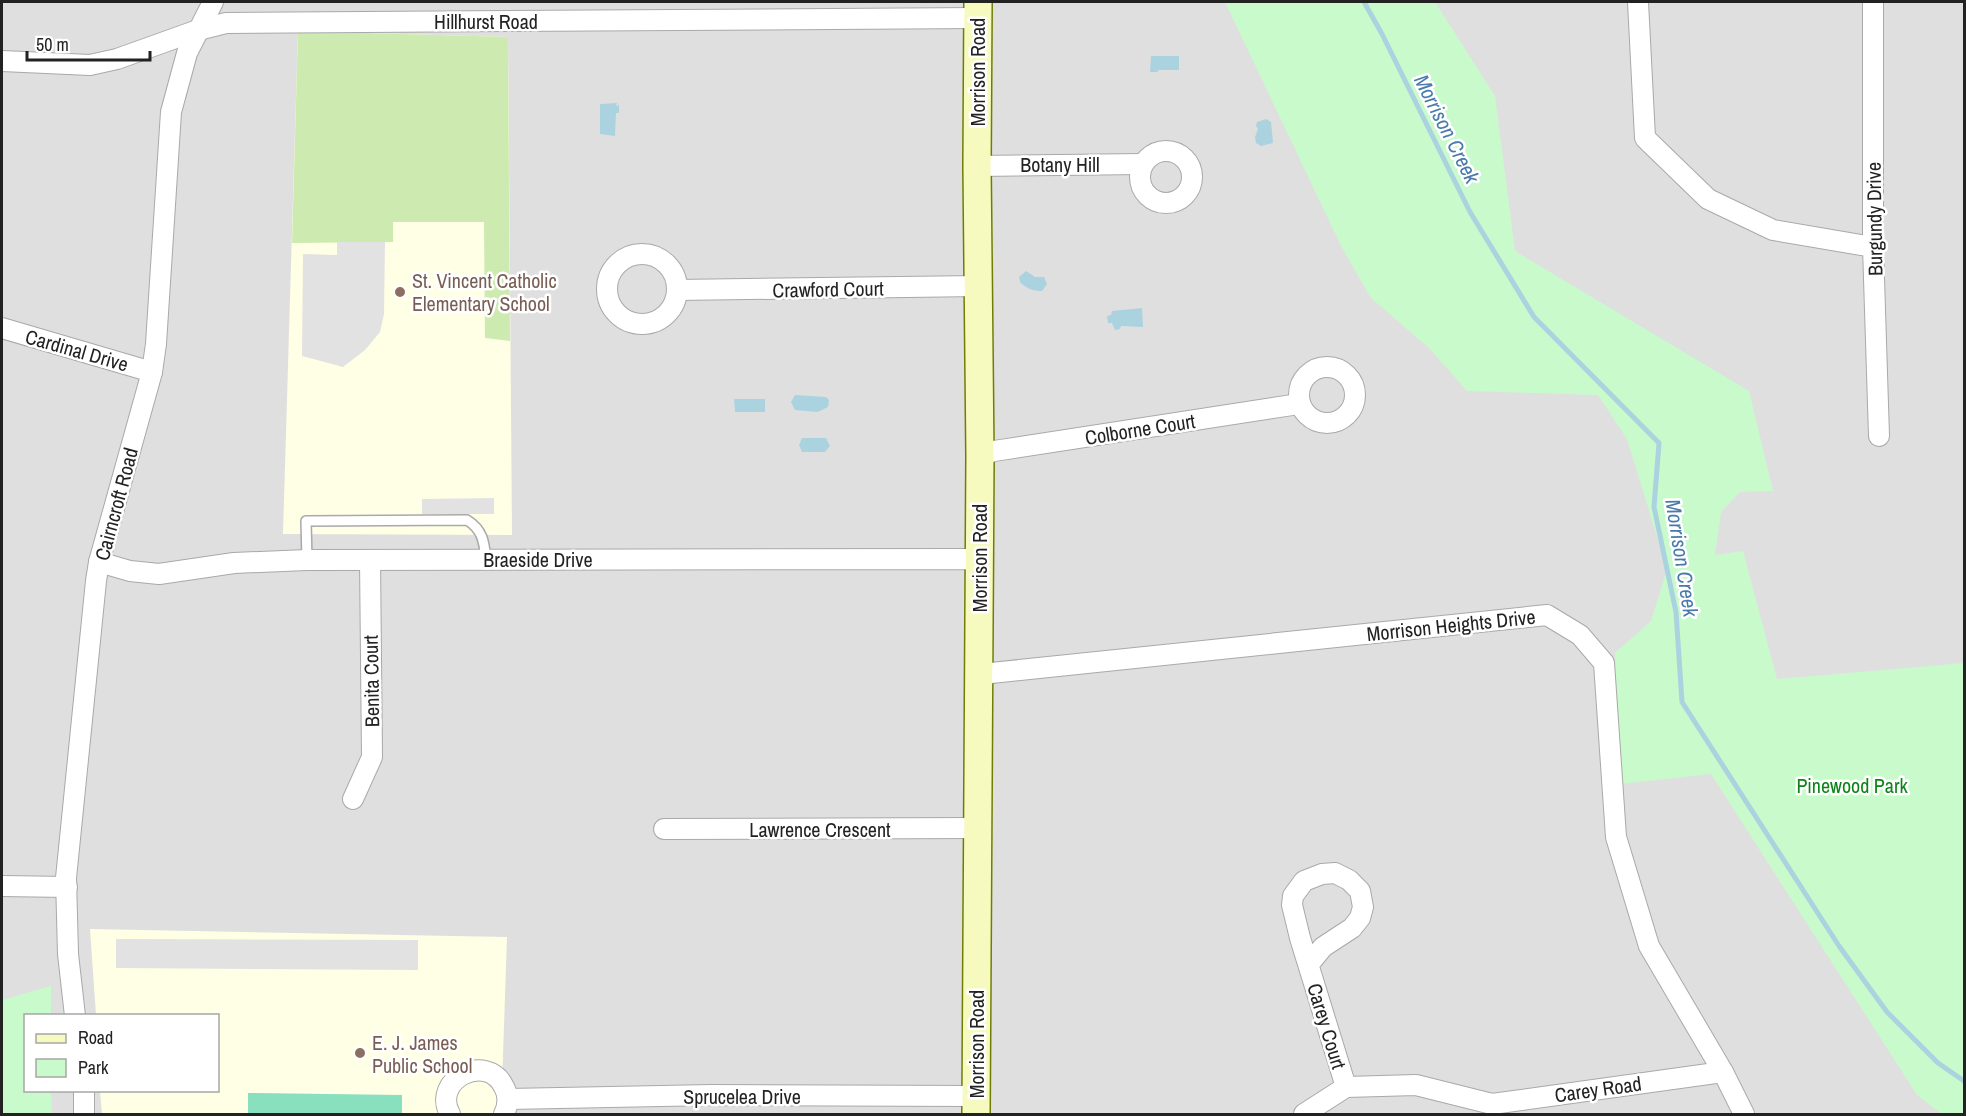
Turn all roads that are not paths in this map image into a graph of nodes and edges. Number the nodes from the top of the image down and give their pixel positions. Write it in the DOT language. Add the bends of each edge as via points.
graph roads {
  1 [pos="213,2"];
  2 [pos="1638,2"];
  3 [pos="1872,2"];
  4 [pos="977,10"];
  5 [pos="198,30"];
  6 [pos="2,61"];
  7 [pos="1143,164"];
  8 [pos="976,166"];
  9 [pos="1873,247"];
  10 [pos="979,286"];
  11 [pos="677,290"];
  12 [pos="2,328"];
  13 [pos="152,372"];
  14 [pos="1299,404"];
  15 [pos="1879,436"];
  16 [pos="980,456"];
  17 [pos="486,559"];
  18 [pos="307,560"];
  19 [pos="370,560"];
  20 [pos="979,561"];
  21 [pos="99,562"];
  22 [pos="980,677"];
  23 [pos="353,798"];
  24 [pos="977,828"];
  25 [pos="664,829"];
  26 [pos="2,886"];
  27 [pos="66,887"];
  28 [pos="1309,964"];
  29 [pos="75,1014"];
  30 [pos="1723,1072"];
  31 [pos="1346,1087"];
  32 [pos="84,1092"];
  33 [pos="976,1106"];
  34 [pos="506,1107"];
  35 [pos="84,1114"];
  36 [pos="450,1114"];
  37 [pos="1304,1114"];
  38 [pos="1744,1114"];
  1 -- 5 [label="street, Cairncroft Road"];
  2 -- 9 [label="street" via="1645,138 1708,199 1773,230"];
  3 -- 9 [label="street, Burgundy Drive"];
  4 -- 5 [label="street, Hillhurst Road" via="226,22"];
  4 -- 8 [label="street, Morrison Road"];
  5 -- 6 [label="street, Hillhurst Road" via="90,65"];
  5 -- 13 [label="street, Cairncroft Road" via="187,53 171,112"];
  7 -- 8 [label="street, Botany Hill"];
  8 -- 10 [label="street, Morrison Road"];
  9 -- 15 [label="street, Burgundy Drive"];
  10 -- 11 [label="street, Crawford Court"];
  10 -- 16 [label="street, Morrison Road"];
  12 -- 13 [label="street, Cardinal Drive"];
  13 -- 21 [label="street, Cairncroft Road"];
  14 -- 16 [label="street, Colborne Court"];
  16 -- 20 [label="street, Morrison Road"];
  17 -- 18 [label="lane" via="483,536 467,520 306,521"];
  17 -- 19 [label="street, Braeside Drive"];
  17 -- 20 [label="street, Braeside Drive"];
  18 -- 19 [label="street, Braeside Drive"];
  18 -- 21 [label="street, Braeside Drive" via="234,563 159,574"];
  19 -- 23 [label="street, Benita Court" via="372,757"];
  20 -- 22 [label="street, Morrison Road"];
  21 -- 27 [label="street, Cairncroft Road"];
  22 -- 24 [label="street, Morrison Road"];
  22 -- 30 [label="street, Morrison Heights Drive" via="1547,615 1580,635 1604,663 1616,837 1649,946"];
  24 -- 25 [label="street, Lawrence Crescent"];
  24 -- 33 [label="street, Morrison Road"];
  26 -- 27 [label="street"];
  27 -- 29 [label="street, Cairncroft Road"];
  28 -- 28 [label="street, Carey Court" via="1292,905 1293,896 1304,881 1335,873 1360,891 1360,918 1352,928 1323,946"];
  28 -- 31 [label="street, Carey Court"];
  30 -- 31 [label="street, Carey Road" via="1492,1104 1416,1085"];
  30 -- 38 [label="street, Morrison Heights Drive"];
  31 -- 37 [label="street"];
  32 -- 35 [label="street"];
  33 -- 34 [label="street, Sprucelea Drive" via="712,1095"];
  34 -- 36 [label="street, Sprucelea Drive" via="502,1082 478,1070 468,1071 448,1089"];
}
